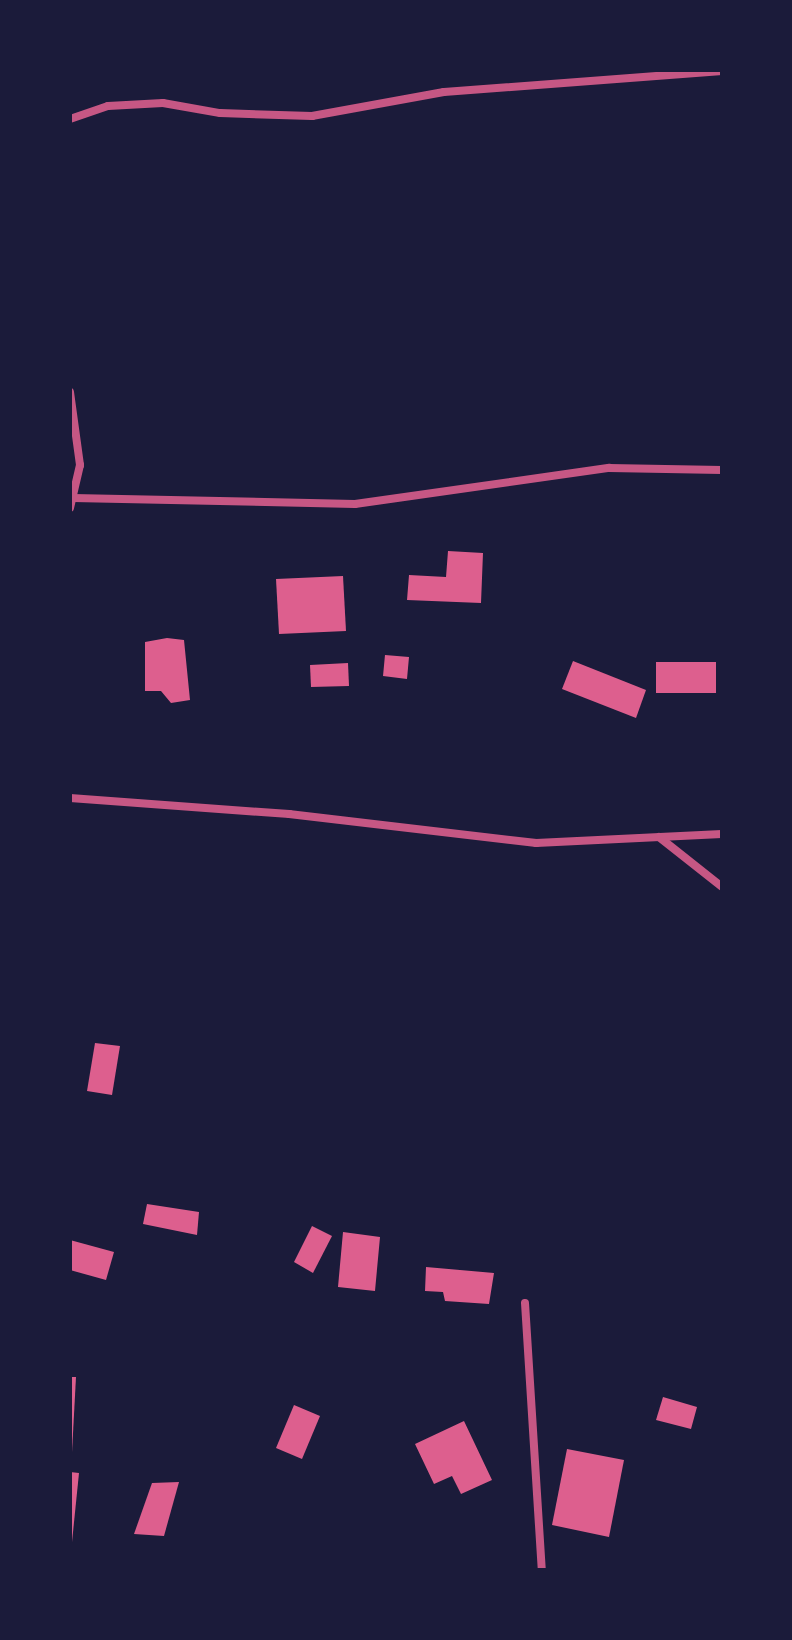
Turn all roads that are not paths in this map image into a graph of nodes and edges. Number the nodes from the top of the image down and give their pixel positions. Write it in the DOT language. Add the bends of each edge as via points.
graph roads {
  1 [pos="722,71"];
  2 [pos="70,119"];
  3 [pos="70,392"];
  4 [pos="722,470"];
  5 [pos="72,503"];
  6 [pos="70,798"];
  7 [pos="722,834"];
  8 [pos="658,837"];
  9 [pos="722,887"];
  10 [pos="525,1303"];
  11 [pos="542,1570"];
  1 -- 2 [label="street" via="444,92 312,116 220,113 163,103 108,106"];
  3 -- 5 [label="street" via="80,465"];
  4 -- 5 [label="street" via="609,468 355,504"];
  6 -- 8 [label="street" via="289,814 536,843"];
  7 -- 8 [label="street"];
  8 -- 9 [label="street"];
  10 -- 11 [label="street"];
}
